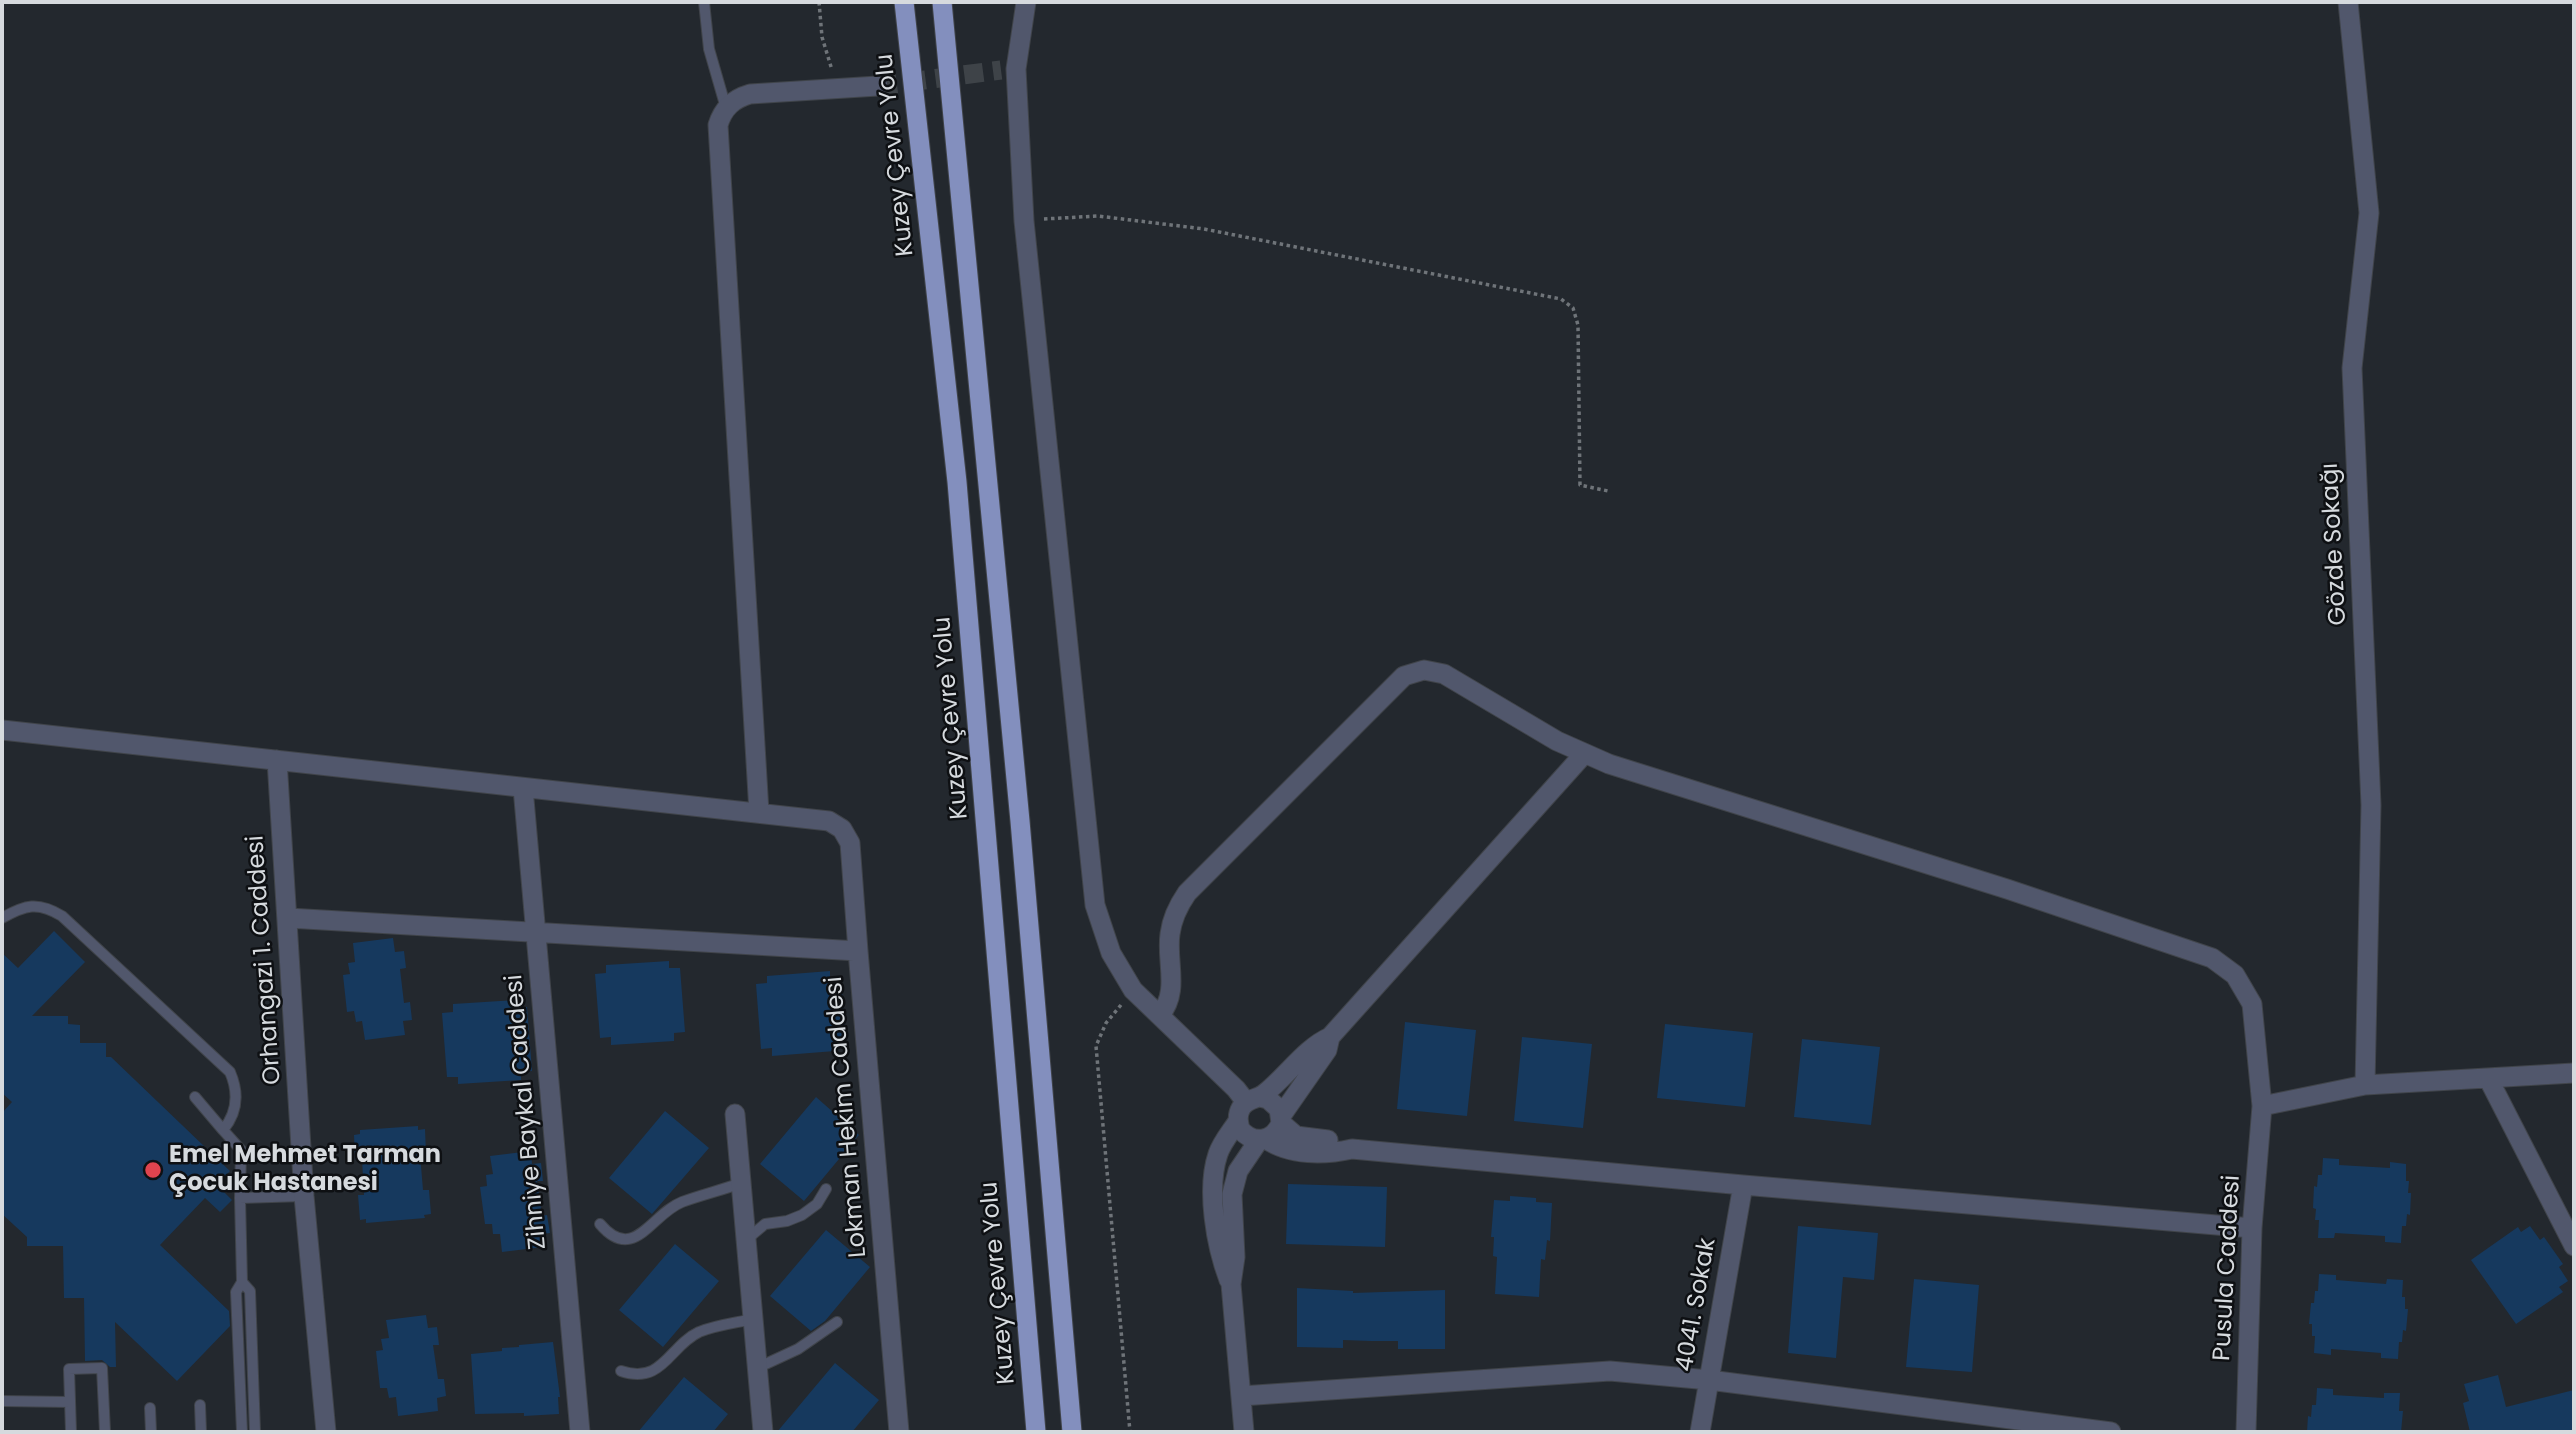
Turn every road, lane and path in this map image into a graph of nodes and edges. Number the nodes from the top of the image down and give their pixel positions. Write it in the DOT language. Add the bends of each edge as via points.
graph roads {
  1 [pos="704,2"];
  2 [pos="819,2"];
  3 [pos="904,2"];
  4 [pos="942,2"];
  5 [pos="1026,2"];
  6 [pos="2348,2"];
  7 [pos="878,86"];
  8 [pos="841,88"];
  9 [pos="726,108"];
  10 [pos="1024,220"];
  11 [pos="1608,491"];
  12 [pos="2,730"];
  13 [pos="1584,754"];
  14 [pos="277,760"];
  15 [pos="523,788"];
  16 [pos="759,812"];
  17 [pos="2,918"];
  18 [pos="288,918"];
  19 [pos="536,934"];
  20 [pos="858,951"];
  21 [pos="1133,990"];
  22 [pos="1160,1015"];
  23 [pos="1330,1037"];
  24 [pos="2574,1073"];
  25 [pos="2488,1078"];
  26 [pos="2365,1085"];
  27 [pos="195,1097"];
  28 [pos="1253,1099"];
  29 [pos="2262,1106"];
  30 [pos="735,1114"];
  31 [pos="1281,1120"];
  32 [pos="1238,1121"];
  33 [pos="223,1130"];
  34 [pos="1262,1140"];
  35 [pos="1352,1149"];
  36 [pos="741,1183"];
  37 [pos="1743,1185"];
  38 [pos="826,1189"];
  39 [pos="304,1196"];
  40 [pos="240,1198"];
  41 [pos="600,1224"];
  42 [pos="2252,1228"];
  43 [pos="746,1240"];
  44 [pos="2574,1246"];
  45 [pos="242,1282"];
  46 [pos="1231,1284"];
  47 [pos="753,1319"];
  48 [pos="837,1322"];
  49 [pos="757,1368"];
  50 [pos="621,1371"];
  51 [pos="1709,1380"];
  52 [pos="1241,1396"];
  53 [pos="2,1401"];
  54 [pos="70,1402"];
  55 [pos="200,1405"];
  56 [pos="150,1408"];
  57 [pos="71,1432"];
  58 [pos="104,1432"];
  59 [pos="151,1432"];
  60 [pos="201,1432"];
  61 [pos="242,1432"];
  62 [pos="255,1432"];
  63 [pos="326,1432"];
  64 [pos="580,1432"];
  65 [pos="763,1432"];
  66 [pos="899,1432"];
  67 [pos="1036,1432"];
  68 [pos="1072,1432"];
  69 [pos="1130,1432"];
  70 [pos="1244,1432"];
  71 [pos="1700,1432"];
  72 [pos="2111,1432"];
  73 [pos="2246,1432"];
  1 -- 9 [label="lane" via="709,49"];
  2 -- 8 [label="path" via="827,55"];
  3 -- 67 [label="highway, Kuzey Çevre Yolu" via="957,482"];
  4 -- 68 [label="highway" via="1019,807"];
  5 -- 10 [label="street" via="1009,70"];
  6 -- 26 [label="street, Gözde Sokağı" via="2369,214 2352,368 2371,805"];
  7 -- 8 [label="street"];
  8 -- 9 [label="street" via="750,94"];
  9 -- 16 [label="street" via="717,135"];
  10 -- 11 [label="path" via="1098,216 1204,229 1561,299 1573,308 1578,325 1580,485"];
  10 -- 21 [label="street" via="1096,905 1111,953"];
  12 -- 14 [label="street"];
  13 -- 22 [label="street, Pusula Caddesi" via="1444,674 1423,670 1404,676 1187,893 1172,920 1171,996"];
  13 -- 23 [label="street"];
  13 -- 29 [label="street, Pusula Caddesi" via="2212,958 2235,975 2252,1004"];
  14 -- 15 [label="street"];
  14 -- 18 [label="street, Orhangazi 1. Caddesi"];
  15 -- 16 [label="street"];
  15 -- 19 [label="street, Zihniye Baykal Caddesi"];
  16 -- 20 [label="street" via="829,821 846,835 852,851"];
  17 -- 33 [label="lane" via="32,906 62,916 230,1072 236,1101"];
  18 -- 19 [label="street, Lokman Hekim Caddesi"];
  18 -- 39 [label="street, Orhangazi 1. Caddesi"];
  19 -- 20 [label="street, Lokman Hekim Caddesi"];
  19 -- 64 [label="street, Zihniye Baykal Caddesi"];
  20 -- 66 [label="street, Lokman Hekim Caddesi"];
  21 -- 22 [label="street"];
  21 -- 69 [label="path" via="1106,1023 1096,1046"];
  22 -- 28 [label="street"];
  23 -- 28 [label="street"];
  23 -- 31 [label="street" via="1327,1050"];
  24 -- 25 [label="street"];
  25 -- 26 [label="street"];
  25 -- 44 [label="street"];
  26 -- 29 [label="street"];
  27 -- 33 [label="lane"];
  28 -- 31 [label="street" via="1274,1103"];
  28 -- 32 [label="street" via="1238,1114"];
  29 -- 42 [label="street, Pusula Caddesi"];
  30 -- 36 [label="street"];
  31 -- 34 [label="street" via="1278,1130"];
  31 -- 35 [label="street" via="1296,1136 1334,1141"];
  32 -- 34 [label="street" via="1245,1135"];
  32 -- 46 [label="street" via="1218,1154 1213,1181 1222,1260"];
  33 -- 40 [label="lane" via="241,1150"];
  34 -- 35 [label="street" via="1290,1150 1333,1153"];
  34 -- 46 [label="street" via="1234,1181"];
  35 -- 37 [label="street"];
  36 -- 41 [label="lane" via="680,1203 632,1239 620,1240"];
  36 -- 43 [label="street"];
  37 -- 42 [label="street"];
  37 -- 51 [label="street, 4041. Sokak"];
  38 -- 43 [label="lane" via="817,1204 802,1215 765,1224"];
  39 -- 40 [label="lane"];
  39 -- 63 [label="street, Orhangazi 1. Caddesi"];
  40 -- 45 [label="lane"];
  42 -- 73 [label="street, Pusula Caddesi"];
  43 -- 47 [label="street"];
  45 -- 61 [label="lane" via="236,1292"];
  45 -- 62 [label="lane" via="250,1291"];
  46 -- 52 [label="street"];
  47 -- 49 [label="street"];
  47 -- 50 [label="lane" via="696,1334 649,1373"];
  48 -- 49 [label="lane" via="798,1349"];
  49 -- 65 [label="street"];
  51 -- 52 [label="street" via="1610,1371"];
  51 -- 71 [label="street, 4041. Sokak"];
  51 -- 72 [label="street"];
  52 -- 70 [label="street"];
  53 -- 54 [label="lane"];
  54 -- 57 [label="lane"];
  54 -- 58 [label="lane" via="69,1369 102,1368"];
  55 -- 60 [label="lane"];
  56 -- 59 [label="lane"];
}
